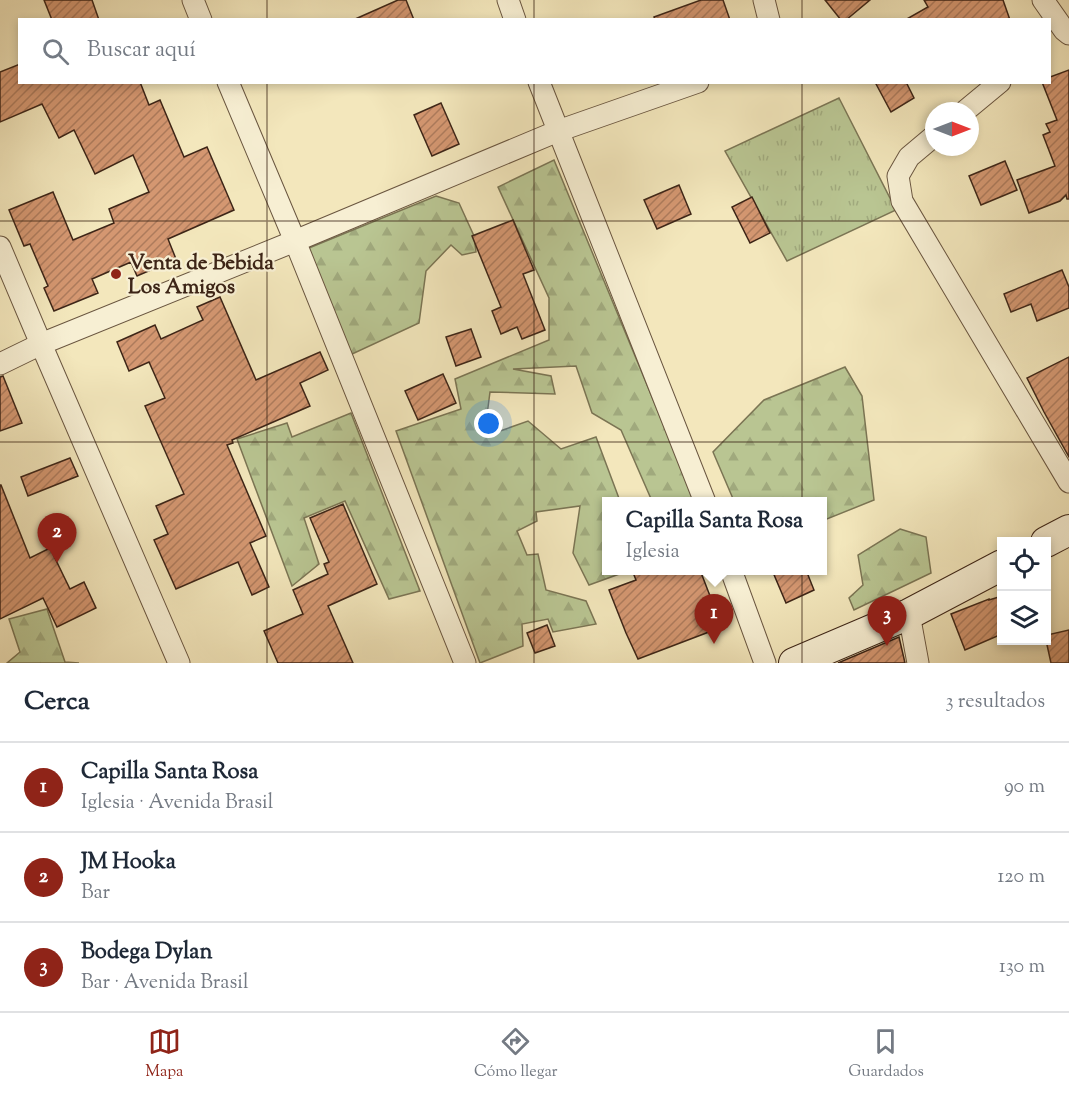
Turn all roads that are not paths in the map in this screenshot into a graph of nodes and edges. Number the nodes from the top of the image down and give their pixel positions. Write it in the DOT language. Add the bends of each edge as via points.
graph roads {
  1 [pos="193,0"];
  2 [pos="508,0"];
  3 [pos="764,0"];
  4 [pos="1043,0"];
  5 [pos="200,18"];
  6 [pos="514,18"];
  7 [pos="768,18"];
  8 [pos="1063,33"];
  9 [pos="229,84"];
  10 [pos="540,84"];
  11 [pos="692,84"];
  12 [pos="998,84"];
  13 [pos="976,102"];
  14 [pos="558,131"];
  15 [pos="925,144"];
  16 [pos="295,241"];
  17 [pos="0,247"];
  18 [pos="40,344"];
  19 [pos="0,364"];
  20 [pos="1069,482"];
  21 [pos="703,497"];
  22 [pos="1069,530"];
  23 [pos="1051,540"];
  24 [pos="997,568"];
  25 [pos="733,575"];
  26 [pos="909,614"];
  27 [pos="179,663"];
  28 [pos="465,663"];
  29 [pos="765,663"];
  30 [pos="794,663"];
  31 [pos="918,663"];
  1 -- 5 [label="street"];
  2 -- 6 [label="street"];
  3 -- 7 [label="street"];
  4 -- 8 [label="street"];
  9 -- 16 [label="street"];
  10 -- 14 [label="street"];
  11 -- 14 [label="street"];
  12 -- 13 [label="street"];
  14 -- 16 [label="street"];
  14 -- 21 [label="street"];
  15 -- 20 [label="street" via="909,157 898,176 902,201"];
  16 -- 18 [label="street"];
  16 -- 28 [label="street"];
  17 -- 18 [label="street"];
  18 -- 19 [label="street"];
  18 -- 27 [label="street"];
  22 -- 23 [label="street"];
  24 -- 26 [label="street"];
  25 -- 29 [label="street"];
  26 -- 30 [label="street"];
  26 -- 31 [label="street"];
}
